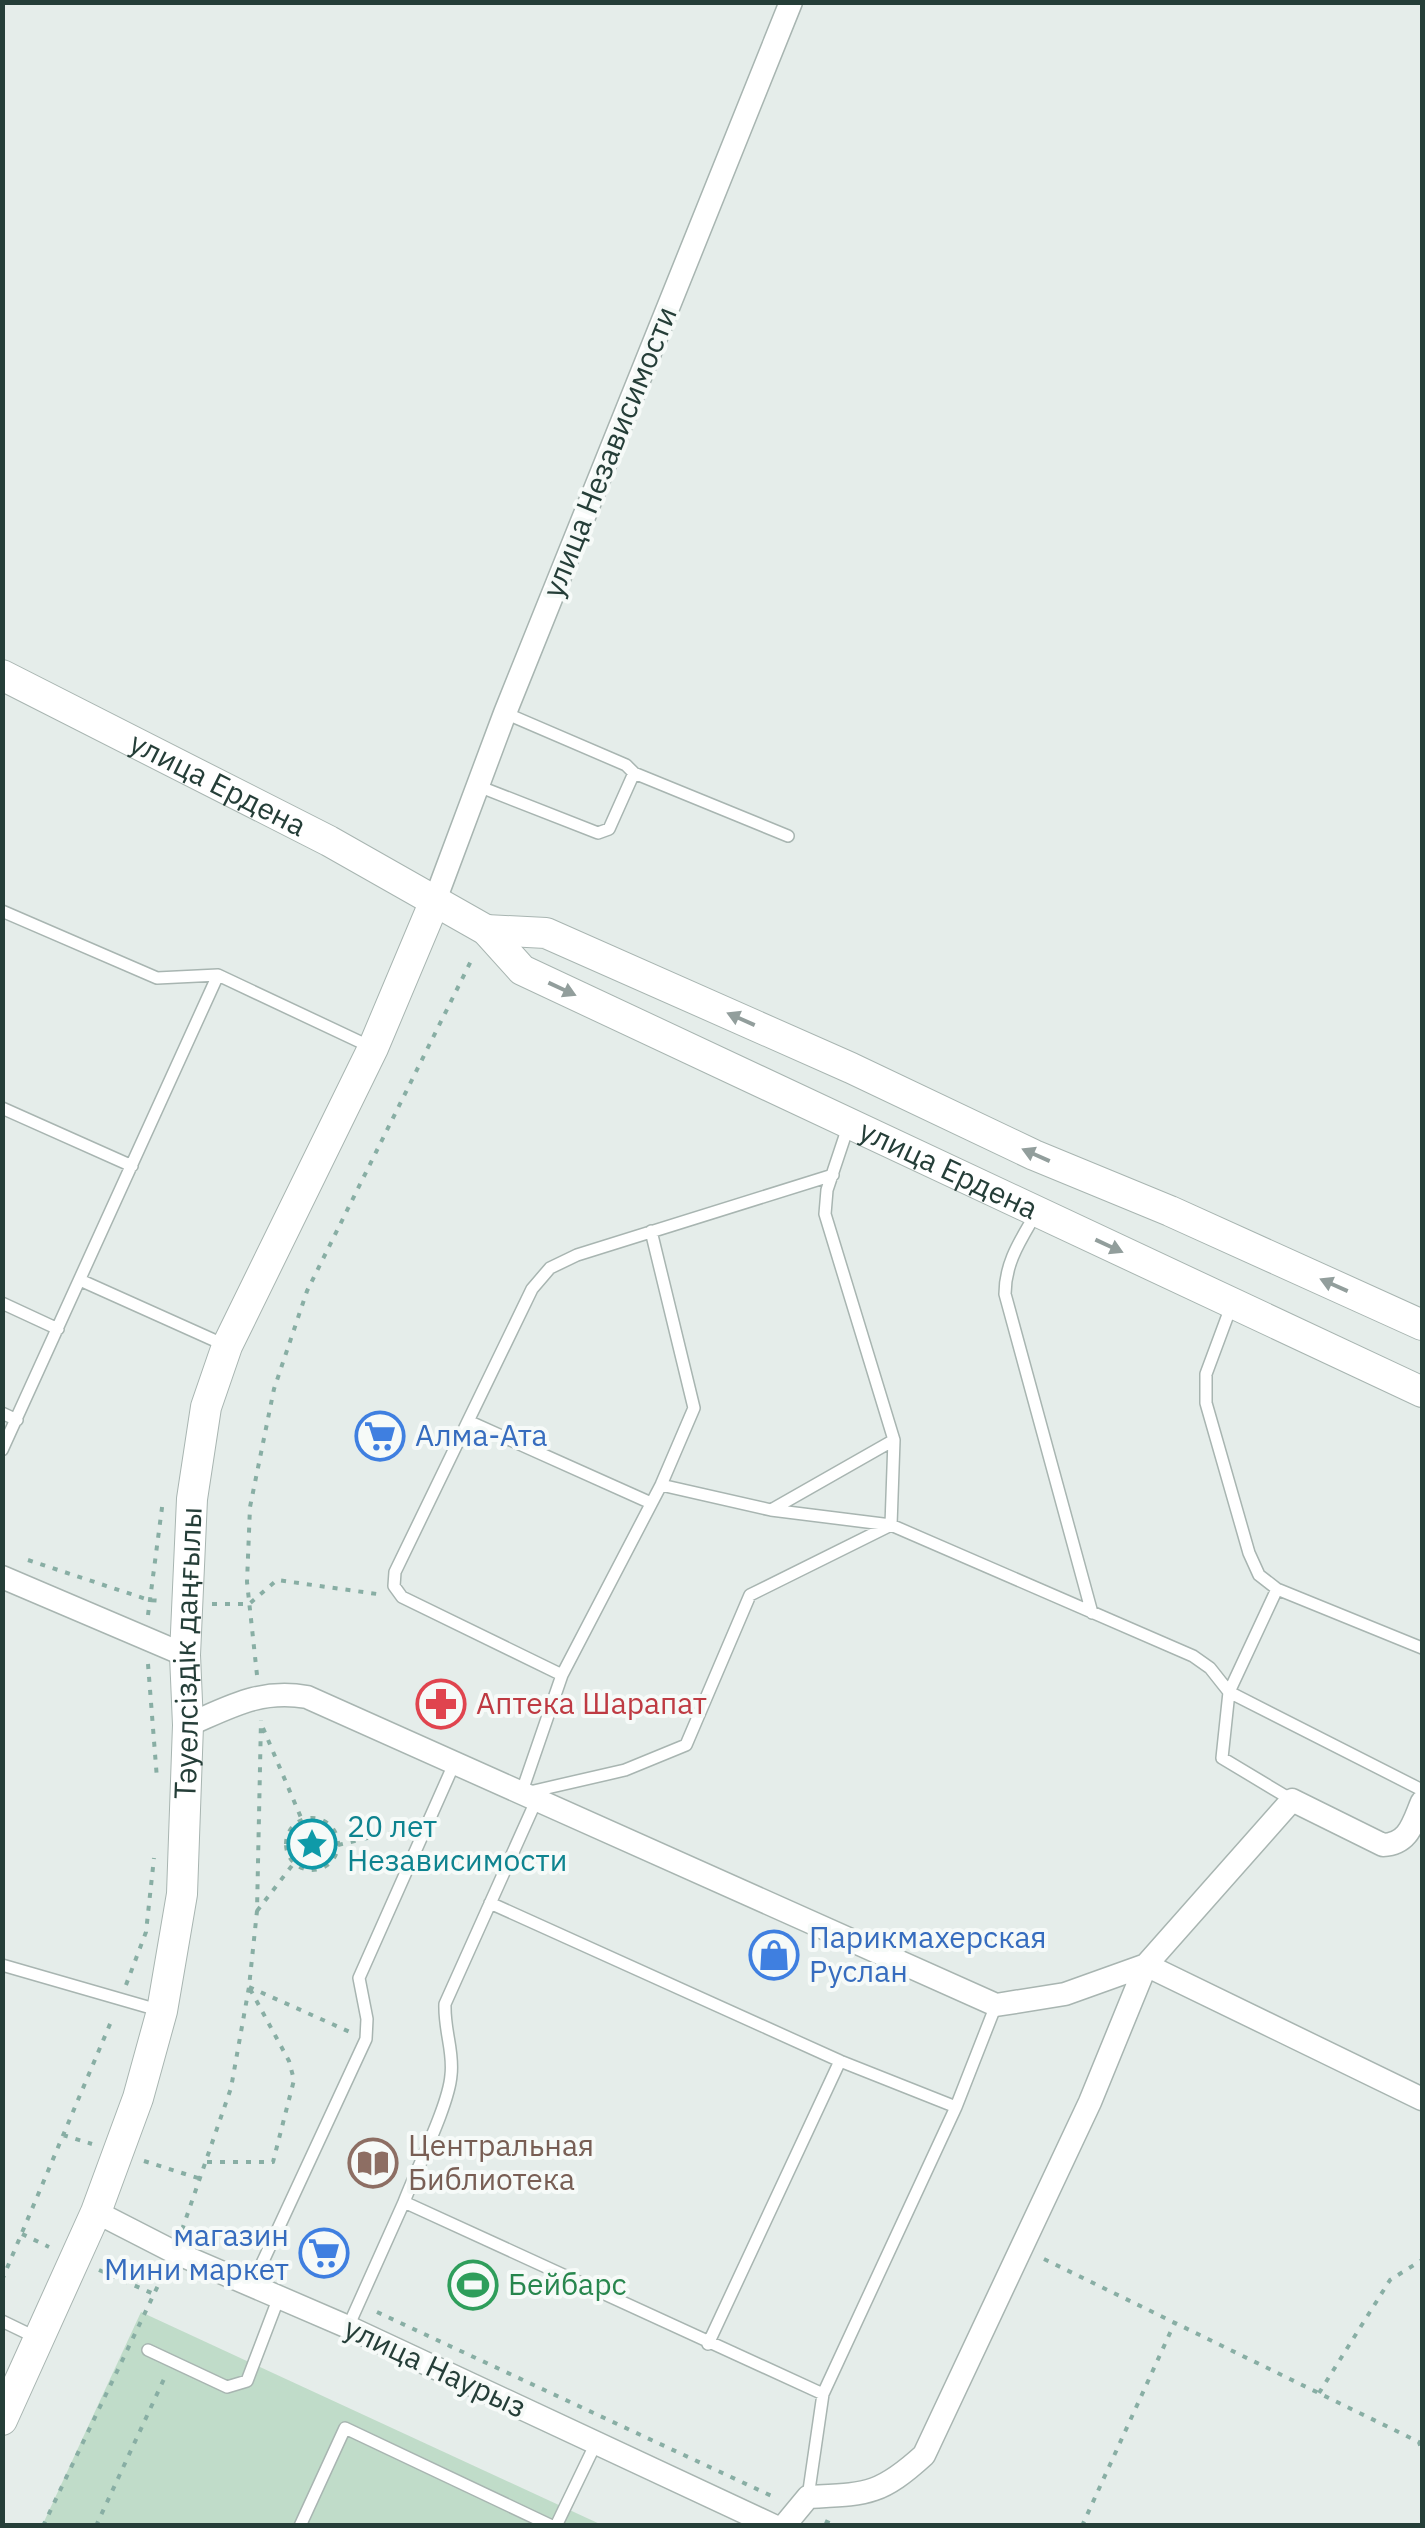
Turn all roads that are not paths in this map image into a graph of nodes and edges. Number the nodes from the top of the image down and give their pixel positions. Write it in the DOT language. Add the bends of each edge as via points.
graph roads {
  1 [pos="791,2"];
  2 [pos="2,674"];
  3 [pos="505,713"];
  4 [pos="634,773"];
  5 [pos="478,786"];
  6 [pos="788,836"];
  7 [pos="434,903"];
  8 [pos="2,911"];
  9 [pos="486,930"];
  10 [pos="218,975"];
  11 [pos="372,1048"];
  12 [pos="2,1108"];
  13 [pos="849,1124"];
  14 [pos="132,1166"];
  15 [pos="833,1176"];
  16 [pos="1037,1211"];
  17 [pos="651,1231"];
  18 [pos="80,1280"];
  19 [pos="2,1303"];
  20 [pos="1232,1304"];
  21 [pos="1422,1325"];
  22 [pos="58,1329"];
  23 [pos="227,1346"];
  24 [pos="1422,1392"];
  25 [pos="2,1414"];
  26 [pos="16,1420"];
  27 [pos="468,1421"];
  28 [pos="894,1440"];
  29 [pos="2,1450"];
  30 [pos="660,1485"];
  31 [pos="650,1503"];
  32 [pos="771,1510"];
  33 [pos="891,1526"];
  34 [pos="2,1577"];
  35 [pos="1277,1589"];
  36 [pos="1092,1613"];
  37 [pos="1422,1648"];
  38 [pos="185,1655"];
  39 [pos="562,1675"];
  40 [pos="1229,1692"];
  41 [pos="188,1725"];
  42 [pos="454,1764"];
  43 [pos="1422,1790"];
  44 [pos="529,1798"];
  45 [pos="1292,1800"];
  46 [pos="1422,1802"];
  47 [pos="490,1903"];
  48 [pos="2,1965"];
  49 [pos="1146,1965"];
  50 [pos="996,2006"];
  51 [pos="162,2011"];
  52 [pos="840,2061"];
  53 [pos="1422,2099"];
  54 [pos="956,2107"];
  55 [pos="404,2202"];
  56 [pos="96,2212"];
  57 [pos="252,2285"];
  58 [pos="279,2297"];
  59 [pos="2,2321"];
  60 [pos="348,2328"];
  61 [pos="39,2339"];
  62 [pos="708,2344"];
  63 [pos="148,2350"];
  64 [pos="823,2394"];
  65 [pos="2,2420"];
  66 [pos="596,2443"];
  67 [pos="797,2510"];
  68 [pos="300,2526"];
  69 [pos="554,2526"];
  70 [pos="774,2526"];
  1 -- 3 [label="street, улица Независимости"];
  2 -- 7 [label="street, улица Ердена"];
  3 -- 4 [label="lane"];
  3 -- 5 [label="street, улица Независимости"];
  4 -- 5 [label="lane" via="609,829 598,834"];
  4 -- 6 [label="lane"];
  5 -- 7 [label="street, улица Независимости"];
  7 -- 9 [label="street, улица Ердена"];
  7 -- 11 [label="street, Тәуелсіздік даңғылы"];
  8 -- 10 [label="lane" via="157,978"];
  9 -- 13 [label="street, улица Ердена, one-way" via="522,970"];
  21 -- 9 [label="street, улица Ердена, one-way" via="546,933"];
  10 -- 11 [label="lane"];
  10 -- 14 [label="lane"];
  11 -- 23 [label="street, Тәуелсіздік даңғылы"];
  12 -- 14 [label="lane"];
  13 -- 15 [label="lane"];
  13 -- 16 [label="street, улица Ердена"];
  14 -- 18 [label="lane"];
  15 -- 17 [label="lane"];
  15 -- 28 [label="lane" via="824,1214"];
  16 -- 20 [label="street, улица Ердена, one-way"];
  16 -- 36 [label="lane" via="1011,1257 1005,1294"];
  17 -- 27 [label="lane" via="550,1268 532,1289"];
  17 -- 30 [label="lane" via="694,1408"];
  18 -- 22 [label="lane"];
  18 -- 23 [label="lane"];
  19 -- 22 [label="lane"];
  20 -- 24 [label="street, улица Ердена"];
  20 -- 35 [label="lane" via="1206,1374 1206,1403 1249,1553"];
  22 -- 26 [label="lane"];
  23 -- 38 [label="street, Тәуелсіздік даңғылы" via="206,1407 192,1498"];
  25 -- 26 [label="lane"];
  26 -- 29 [label="lane"];
  27 -- 31 [label="lane"];
  27 -- 39 [label="lane" via="394,1586 402,1597"];
  28 -- 32 [label="lane"];
  28 -- 33 [label="lane"];
  30 -- 31 [label="lane"];
  30 -- 32 [label="lane"];
  31 -- 39 [label="lane"];
  32 -- 33 [label="lane"];
  33 -- 36 [label="lane"];
  33 -- 44 [label="lane" via="750,1595 686,1746"];
  34 -- 38 [label="street"];
  35 -- 37 [label="lane"];
  35 -- 40 [label="lane"];
  36 -- 40 [label="lane" via="1193,1656"];
  38 -- 41 [label="street, Тәуелсіздік даңғылы"];
  39 -- 44 [label="lane"];
  40 -- 43 [label="lane"];
  40 -- 45 [label="lane" via="1222,1758"];
  41 -- 42 [label="street" via="259,1695 284,1693 307,1697"];
  41 -- 51 [label="street, Тәуелсіздік даңғылы" via="182,1894"];
  42 -- 44 [label="street"];
  42 -- 57 [label="lane" via="359,1978 366,2039"];
  44 -- 47 [label="lane"];
  44 -- 50 [label="street"];
  45 -- 46 [label="street" via="1383,1845 1408,1836"];
  45 -- 49 [label="street"];
  47 -- 52 [label="lane"];
  47 -- 55 [label="lane" via="445,2004 451,2082"];
  48 -- 51 [label="lane"];
  49 -- 50 [label="street" via="1064,1994"];
  49 -- 53 [label="street"];
  49 -- 67 [label="street" via="1090,2102 924,2454 895,2481"];
  50 -- 54 [label="lane"];
  51 -- 56 [label="street, Тәуелсіздік даңғылы"];
  52 -- 54 [label="lane"];
  52 -- 62 [label="lane"];
  54 -- 64 [label="lane"];
  55 -- 60 [label="lane"];
  55 -- 62 [label="lane"];
  56 -- 57 [label="street, улица Наурыз"];
  56 -- 61 [label="street, Тәуелсіздік даңғылы"];
  57 -- 58 [label="street, улица Наурыз"];
  58 -- 60 [label="street, улица Наурыз"];
  58 -- 63 [label="lane" via="248,2381 227,2387"];
  59 -- 61 [label="lane"];
  60 -- 66 [label="street, улица Наурыз"];
  61 -- 65 [label="street, Тәуелсіздік даңғылы"];
  62 -- 64 [label="lane"];
  64 -- 67 [label="lane"];
  66 -- 69 [label="lane"];
  66 -- 70 [label="street, улица Наурыз"];
  68 -- 69 [label="lane" via="346,2428"];
}
